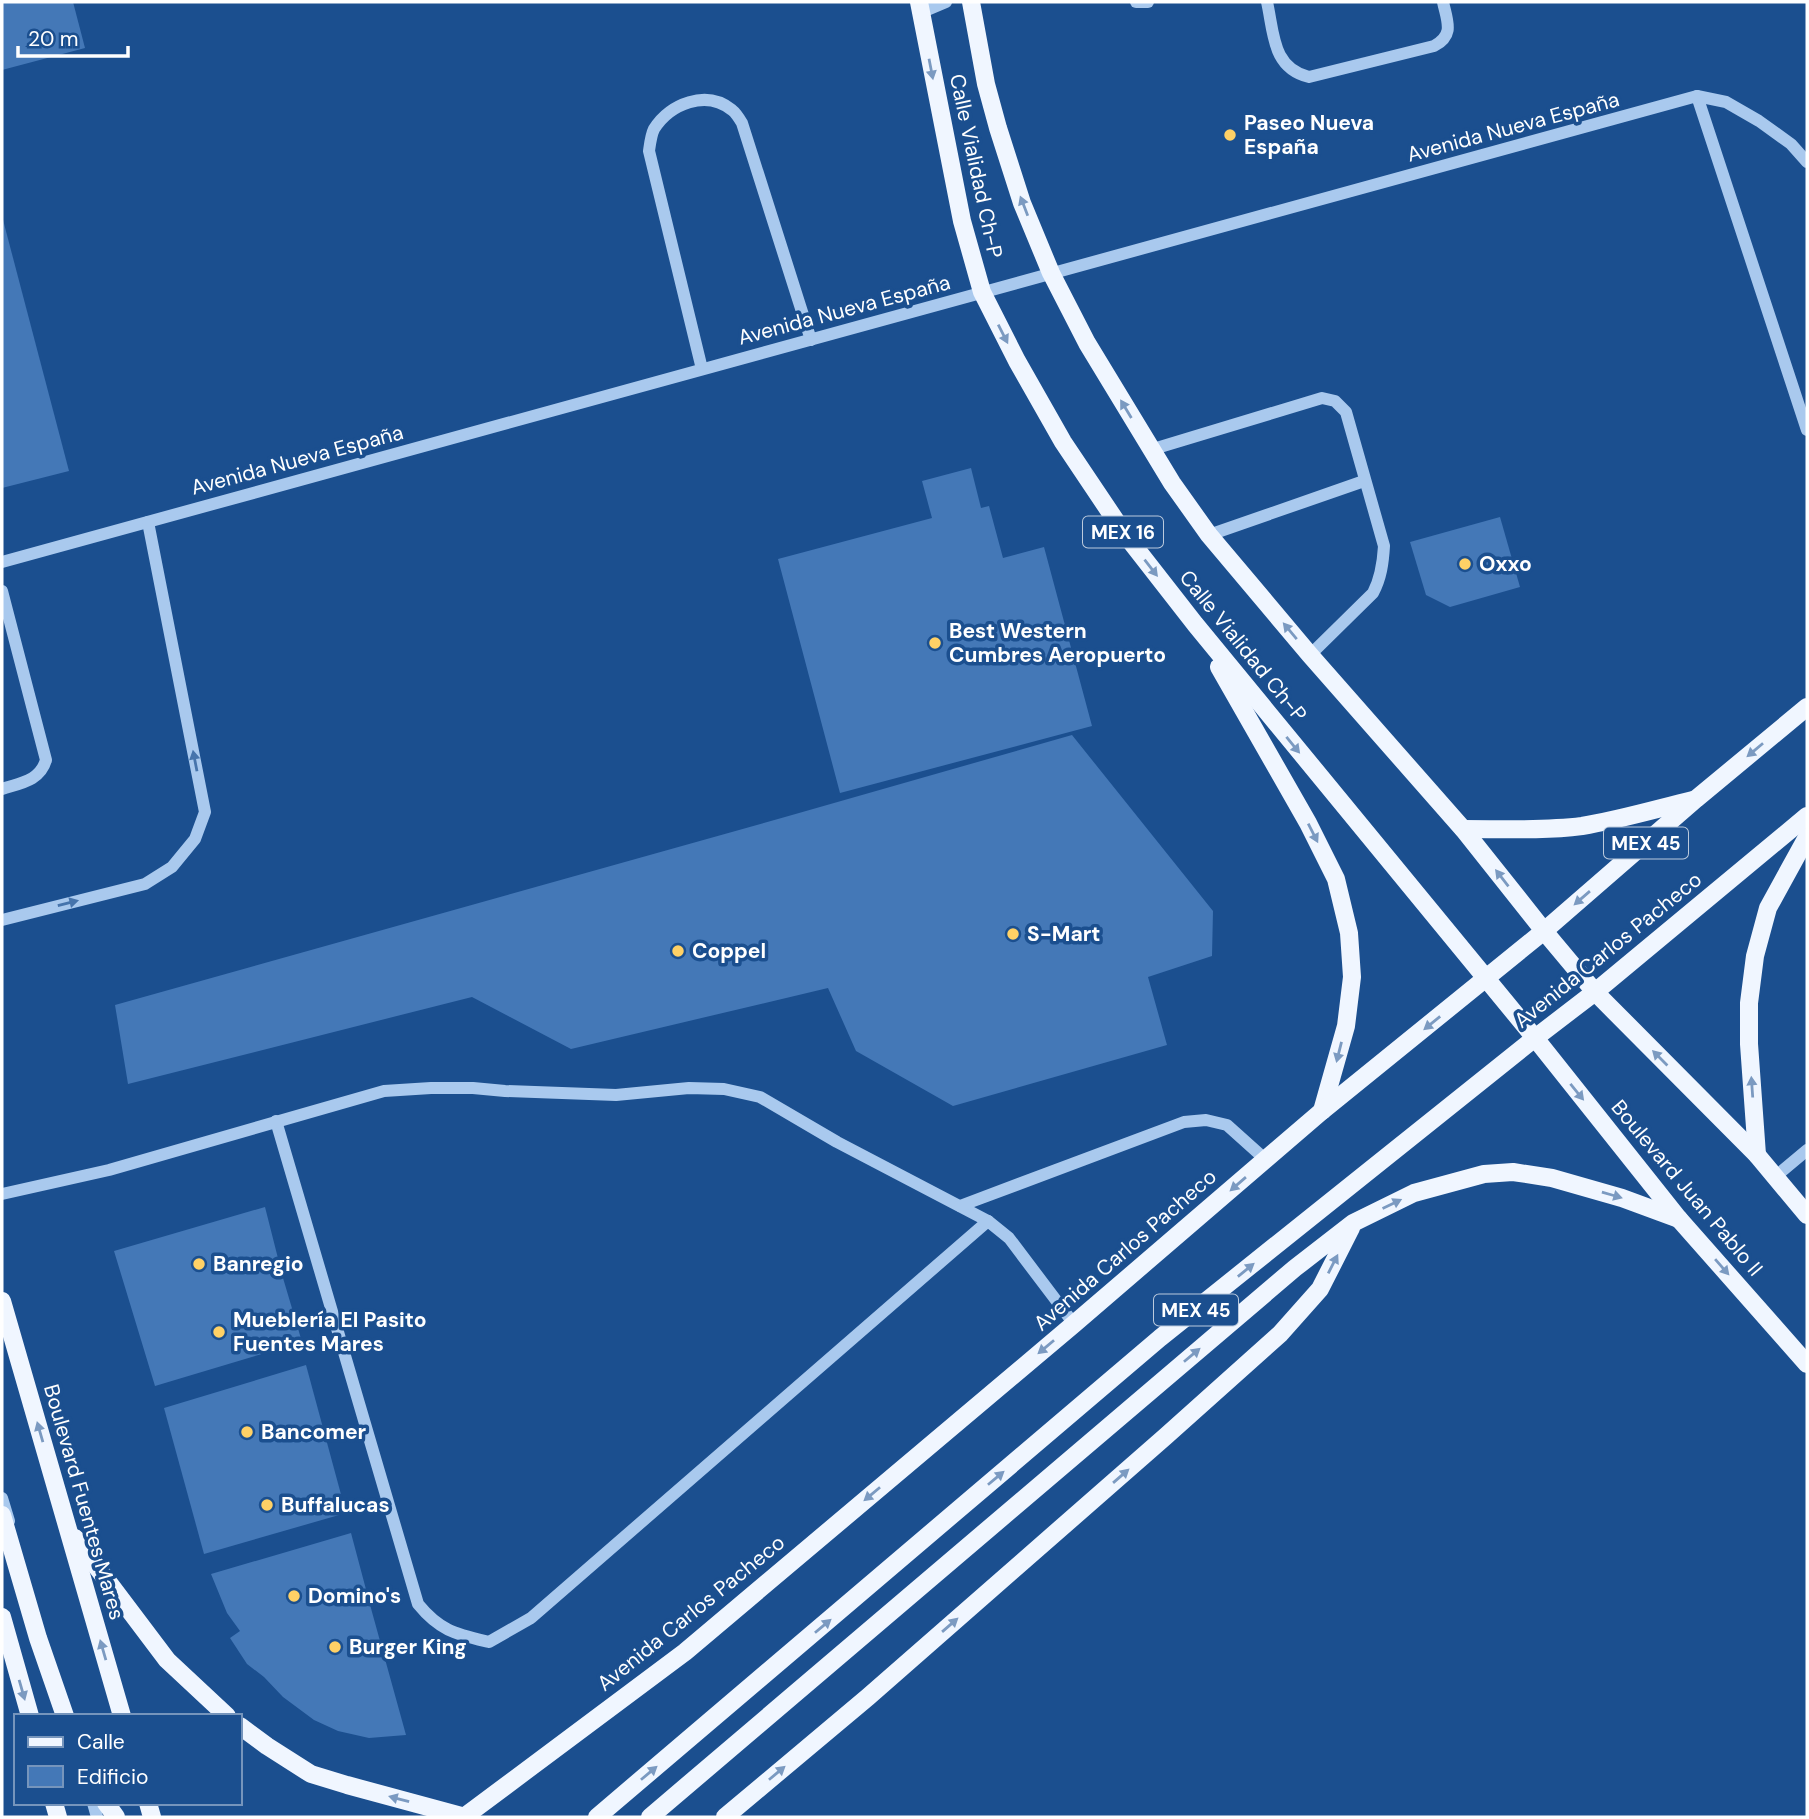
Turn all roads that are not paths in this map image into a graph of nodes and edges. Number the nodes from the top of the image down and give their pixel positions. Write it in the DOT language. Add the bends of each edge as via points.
graph roads {
  1 [pos="946,2"];
  2 [pos="971,2"];
  3 [pos="1136,2"];
  4 [pos="1148,2"];
  5 [pos="1267,2"];
  6 [pos="1443,2"];
  7 [pos="920,8"];
  8 [pos="1697,96"];
  9 [pos="1807,162"];
  10 [pos="1051,273"];
  11 [pos="982,292"];
  12 [pos="811,340"];
  13 [pos="702,369"];
  14 [pos="1807,430"];
  15 [pos="1150,450"];
  16 [pos="1364,481"];
  17 [pos="148,522"];
  18 [pos="1209,535"];
  19 [pos="2,562"];
  20 [pos="2,591"];
  21 [pos="1195,624"];
  22 [pos="1310,655"];
  23 [pos="1807,707"];
  24 [pos="2,789"];
  25 [pos="1696,799"];
  26 [pos="1807,816"];
  27 [pos="1463,829"];
  28 [pos="1807,836"];
  29 [pos="2,920"];
  30 [pos="1544,931"];
  31 [pos="1485,980"];
  32 [pos="1595,992"];
  33 [pos="1535,1038"];
  34 [pos="1322,1111"];
  35 [pos="276,1121"];
  36 [pos="1807,1150"];
  37 [pos="1757,1156"];
  38 [pos="1266,1160"];
  39 [pos="1775,1177"];
  40 [pos="2,1194"];
  41 [pos="960,1206"];
  42 [pos="1807,1214"];
  43 [pos="1679,1219"];
  44 [pos="988,1221"];
  45 [pos="1353,1223"];
  46 [pos="2,1301"];
  47 [pos="1074,1324"];
  48 [pos="1807,1364"];
  49 [pos="2,1498"];
  50 [pos="2,1515"];
  51 [pos="68,1528"];
  52 [pos="2,1616"];
  53 [pos="29,1714"];
  54 [pos="65,1714"];
  55 [pos="65,1714"];
  56 [pos="121,1714"];
  57 [pos="224,1714"];
  58 [pos="242,1727"];
  59 [pos="464,1817"];
  60 [pos="597,1817"];
  61 [pos="650,1817"];
  62 [pos="725,1817"];
  1 -- 7 [label="street"];
  10 -- 2 [label="main road, Calle Vialidad Ch-P / MEX 16, one-way" via="1022,204 998,128"];
  3 -- 4 [label="street"];
  5 -- 6 [label="street" via="1279,56 1297,74 1308,77 1434,46 1449,27"];
  7 -- 11 [label="main road, Calle Vialidad Ch-P / MEX 16, one-way" via="962,221"];
  8 -- 9 [label="street" via="1726,102 1759,121"];
  8 -- 10 [label="street, Avenida Nueva España"];
  8 -- 14 [label="street"];
  10 -- 11 [label="street, Avenida Nueva España"];
  15 -- 10 [label="main road, Calle Vialidad Ch-P / MEX 16, one-way"];
  11 -- 12 [label="street, Avenida Nueva España"];
  11 -- 21 [label="main road, Calle Vialidad Ch-P / MEX 16, one-way" via="1063,442 1124,533"];
  12 -- 13 [label="street, Avenida Nueva España"];
  12 -- 13 [label="street" via="742,122 719,102 690,101 667,112 653,131 649,151"];
  13 -- 17 [label="street, Avenida Nueva España"];
  15 -- 16 [label="street" via="1322,398 1335,401 1346,412"];
  15 -- 18 [label="main road, Calle Vialidad Ch-P / MEX 16"];
  16 -- 18 [label="street"];
  16 -- 22 [label="street" via="1384,545 1379,582"];
  17 -- 19 [label="street, Avenida Nueva España"];
  29 -- 17 [label="street, one-way" via="145,884 172,867 195,839 205,811"];
  22 -- 18 [label="main road, Calle Vialidad Ch-P / MEX 16, one-way"];
  20 -- 24 [label="street" via="46,760 44,769 32,779"];
  21 -- 31 [label="main road, Calle Vialidad Ch-P / MEX 16, one-way"];
  21 -- 34 [label="main road, one-way" via="1336,879 1349,933 1352,976 1346,1026"];
  22 -- 27 [label="main road, Calle Vialidad Ch-P / MEX 16"];
  23 -- 25 [label="main road, Avenida Carlos Pacheco / MEX 45, one-way"];
  25 -- 27 [label="main road" via="1581,826"];
  25 -- 30 [label="main road, Avenida Carlos Pacheco / MEX 45, one-way"];
  26 -- 32 [label="main road, Avenida Carlos Pacheco / MEX 45"];
  30 -- 27 [label="main road, Calle Vialidad Ch-P / MEX 16, one-way"];
  37 -- 28 [label="main road, one-way" via="1749,1030 1755,956 1768,908"];
  30 -- 31 [label="main road, Avenida Carlos Pacheco / MEX 45"];
  30 -- 32 [label="main road, Calle Vialidad Ch-P / MEX 16"];
  31 -- 33 [label="main road, Calle Vialidad Ch-P / MEX 16"];
  31 -- 34 [label="main road, Avenida Carlos Pacheco / MEX 45, one-way"];
  32 -- 33 [label="main road, Avenida Carlos Pacheco / MEX 45"];
  37 -- 32 [label="main road, one-way"];
  33 -- 43 [label="main road, Boulevard Juan Pablo II, one-way"];
  60 -- 33 [label="main road, Avenida Carlos Pacheco / MEX 45, one-way" via="1160,1338"];
  34 -- 38 [label="main road, Avenida Carlos Pacheco / MEX 45"];
  35 -- 40 [label="street" via="109,1170"];
  35 -- 41 [label="street" via="384,1091 473,1088 616,1095 724,1088 760,1097"];
  35 -- 44 [label="street" via="418,1604 452,1633 489,1642 531,1618"];
  36 -- 39 [label="street"];
  37 -- 39 [label="main road"];
  38 -- 41 [label="street" via="1227,1125 1206,1120 1184,1122"];
  38 -- 47 [label="main road, Avenida Carlos Pacheco / MEX 45, one-way"];
  39 -- 42 [label="main road"];
  41 -- 44 [label="street"];
  45 -- 43 [label="main road, one-way" via="1413,1193 1484,1174 1513,1172 1552,1178"];
  43 -- 48 [label="main road, Boulevard Juan Pablo II, one-way"];
  44 -- 47 [label="street" via="1009,1238"];
  61 -- 45 [label="main road, one-way"];
  62 -- 45 [label="main road, one-way" via="1280,1334 1320,1289"];
  51 -- 46 [label="main road, Boulevard Fuentes Mares, one-way"];
  47 -- 59 [label="main road, Avenida Carlos Pacheco / MEX 45, one-way" via="684,1651"];
  49 -- 54 [label="street"];
  50 -- 55 [label="main road"];
  56 -- 51 [label="main road, Boulevard Fuentes Mares, one-way"];
  51 -- 57 [label="main road" via="167,1660"];
  52 -- 53 [label="main road, one-way"];
  59 -- 58 [label="main road, one-way" via="311,1773"];
}
